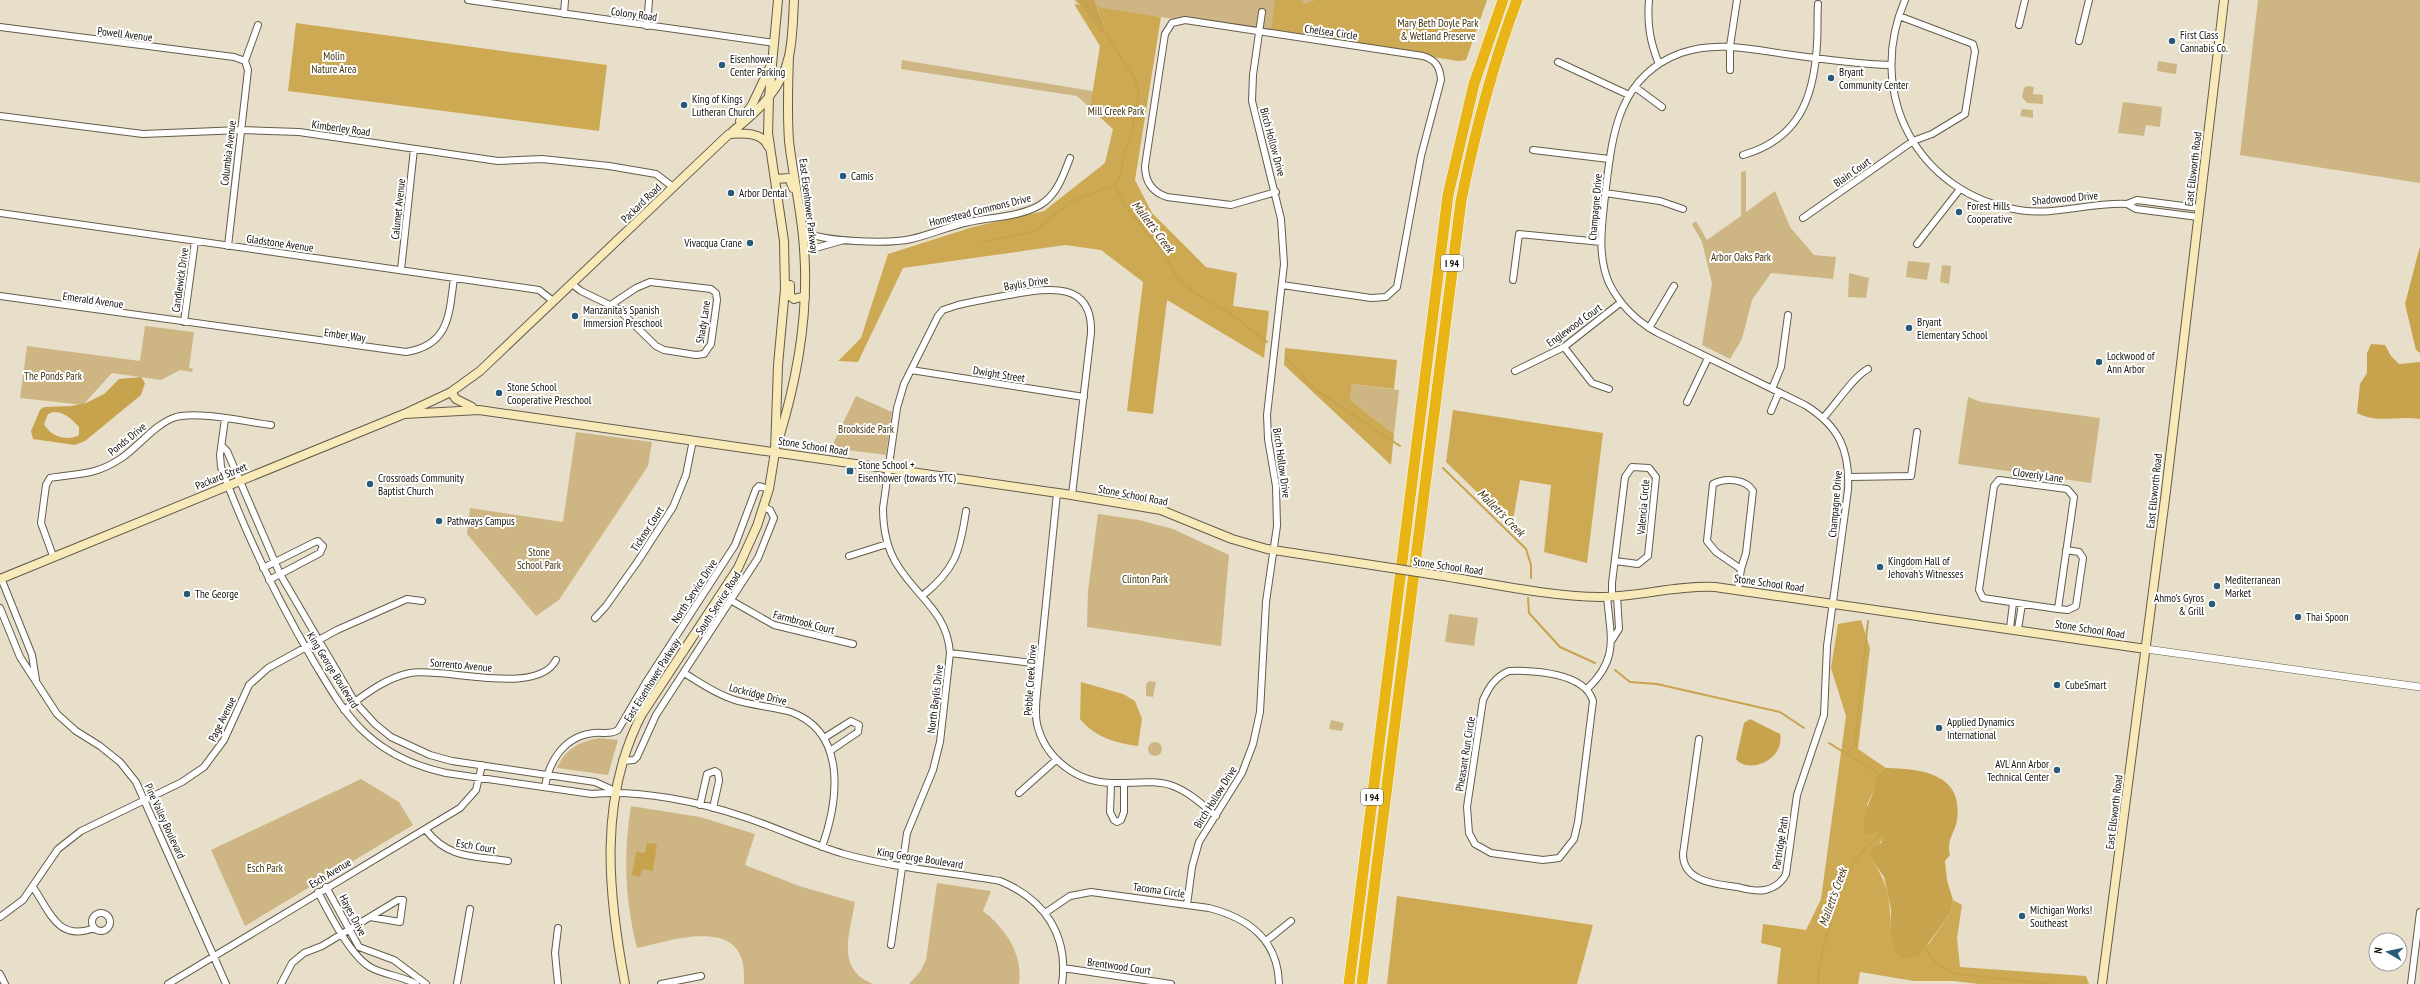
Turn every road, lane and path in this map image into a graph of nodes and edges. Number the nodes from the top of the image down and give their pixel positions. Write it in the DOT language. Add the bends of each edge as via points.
graph roads {
  1 [pos="468,0"];
  2 [pos="565,0"];
  3 [pos="650,0"];
  4 [pos="778,0"];
  5 [pos="794,0"];
  6 [pos="1503,0"];
  7 [pos="1517,0"];
  8 [pos="1649,0"];
  9 [pos="1737,0"];
  10 [pos="1905,0"];
  11 [pos="2025,0"];
  12 [pos="2089,0"];
  13 [pos="2224,0"];
  14 [pos="1818,4"];
  15 [pos="1262,12"];
  16 [pos="564,14"];
  17 [pos="1899,16"];
  18 [pos="258,25"];
  19 [pos="2019,25"];
  20 [pos="647,26"];
  21 [pos="0,27"];
  22 [pos="1260,32"];
  23 [pos="2079,42"];
  24 [pos="775,43"];
  25 [pos="1730,46"];
  26 [pos="789,56"];
  27 [pos="773,58"];
  28 [pos="1816,58"];
  29 [pos="246,62"];
  30 [pos="1558,62"];
  31 [pos="1659,64"];
  32 [pos="1890,65"];
  33 [pos="1730,70"];
  34 [pos="1635,87"];
  35 [pos="1629,95"];
  36 [pos="769,97"];
  37 [pos="1662,107"];
  38 [pos="0,116"];
  39 [pos="241,130"];
  40 [pos="731,133"];
  41 [pos="1913,141"];
  42 [pos="414,149"];
  43 [pos="770,150"];
  44 [pos="1533,150"];
  45 [pos="1743,155"];
  46 [pos="1070,158"];
  47 [pos="1610,159"];
  48 [pos="775,179"];
  49 [pos="673,187"];
  50 [pos="1960,189"];
  51 [pos="1276,192"];
  52 [pos="1606,193"];
  53 [pos="2127,204"];
  54 [pos="800,207"];
  55 [pos="2199,208"];
  56 [pos="1683,209"];
  57 [pos="0,213"];
  58 [pos="2198,217"];
  59 [pos="1803,218"];
  60 [pos="803,231"];
  61 [pos="844,240"];
  62 [pos="195,241"];
  63 [pos="1601,242"];
  64 [pos="1917,244"];
  65 [pos="228,246"];
  66 [pos="805,251"];
  67 [pos="785,259"];
  68 [pos="401,270"];
  69 [pos="454,278"];
  70 [pos="1513,280"];
  71 [pos="572,284"];
  72 [pos="1282,285"];
  73 [pos="1674,286"];
  74 [pos="0,296"];
  75 [pos="805,296"];
  76 [pos="553,301"];
  77 [pos="1620,303"];
  78 [pos="612,304"];
  79 [pos="1788,315"];
  80 [pos="184,322"];
  81 [pos="1649,328"];
  82 [pos="1564,347"];
  83 [pos="1708,358"];
  84 [pos="1868,369"];
  85 [pos="911,370"];
  86 [pos="1515,371"];
  87 [pos="1609,389"];
  88 [pos="1772,389"];
  89 [pos="451,392"];
  90 [pos="1779,392"];
  91 [pos="1084,396"];
  92 [pos="1687,402"];
  93 [pos="479,410"];
  94 [pos="1771,411"];
  95 [pos="404,414"];
  96 [pos="1824,417"];
  97 [pos="226,419"];
  98 [pos="271,425"];
  99 [pos="1917,432"];
  100 [pos="693,440"];
  101 [pos="222,446"];
  102 [pos="775,452"];
  103 [pos="888,468"];
  104 [pos="1849,477"];
  105 [pos="240,480"];
  106 [pos="227,485"];
  107 [pos="769,489"];
  108 [pos="1057,493"];
  109 [pos="1072,495"];
  110 [pos="764,508"];
  111 [pos="966,511"];
  112 [pos="887,544"];
  113 [pos="1274,550"];
  114 [pos="2066,550"];
  115 [pos="53,556"];
  116 [pos="849,556"];
  117 [pos="1615,561"];
  118 [pos="274,562"];
  119 [pos="262,568"];
  120 [pos="1741,569"];
  121 [pos="280,574"];
  122 [pos="1,579"];
  123 [pos="269,580"];
  124 [pos="1738,590"];
  125 [pos="922,596"];
  126 [pos="1612,596"];
  127 [pos="422,601"];
  128 [pos="732,601"];
  129 [pos="1834,603"];
  130 [pos="2014,603"];
  131 [pos="2022,604"];
  132 [pos="0,608"];
  133 [pos="2058,609"];
  134 [pos="595,618"];
  135 [pos="2014,629"];
  136 [pos="26,640"];
  137 [pos="318,640"];
  138 [pos="1612,640"];
  139 [pos="853,644"];
  140 [pos="15,646"];
  141 [pos="305,647"];
  142 [pos="2146,649"];
  143 [pos="950,653"];
  144 [pos="556,660"];
  145 [pos="1040,664"];
  146 [pos="684,673"];
  147 [pos="36,682"];
  148 [pos="2420,686"];
  149 [pos="1587,689"];
  150 [pos="354,702"];
  151 [pos="344,710"];
  152 [pos="824,738"];
  153 [pos="1698,739"];
  154 [pos="830,751"];
  155 [pos="622,760"];
  156 [pos="1056,760"];
  157 [pos="482,765"];
  158 [pos="547,775"];
  159 [pos="480,778"];
  160 [pos="1111,784"];
  161 [pos="1124,784"];
  162 [pos="545,787"];
  163 [pos="616,792"];
  164 [pos="1019,793"];
  165 [pos="145,800"];
  166 [pos="700,805"];
  167 [pos="713,808"];
  168 [pos="1216,816"];
  169 [pos="426,830"];
  170 [pos="822,847"];
  171 [pos="508,862"];
  172 [pos="902,866"];
  173 [pos="33,887"];
  174 [pos="326,887"];
  175 [pos="318,892"];
  176 [pos="1187,904"];
  177 [pos="470,909"];
  178 [pos="2420,912"];
  179 [pos="1045,913"];
  180 [pos="0,917"];
  181 [pos="370,917"];
  182 [pos="1291,921"];
  183 [pos="94,928"];
  184 [pos="558,928"];
  185 [pos="349,930"];
  186 [pos="342,934"];
  187 [pos="1266,941"];
  188 [pos="890,945"];
  189 [pos="214,956"];
  190 [pos="1063,968"];
  191 [pos="406,969"];
  192 [pos="701,976"];
  193 [pos="403,981"];
  194 [pos="168,984"];
  195 [pos="226,984"];
  196 [pos="281,984"];
  197 [pos="416,984"];
  198 [pos="426,984"];
  199 [pos="457,984"];
  200 [pos="558,984"];
  201 [pos="625,984"];
  202 [pos="661,984"];
  203 [pos="1062,984"];
  204 [pos="1171,984"];
  205 [pos="1279,984"];
  206 [pos="1349,984"];
  207 [pos="1362,984"];
  208 [pos="2102,984"];
  209 [pos="2411,984"];
  1 -- 16 [label="street, Colony Road"];
  2 -- 16 [label="street"];
  3 -- 20 [label="street"];
  4 -- 24 [label="main road"];
  5 -- 26 [label="main road, Packard Road"];
  6 -- 206 [label="highway, I 94" via="1474,84 1448,195"];
  7 -- 207 [label="highway, I 94" via="1487,86 1461,201"];
  8 -- 31 [label="street" via="1650,41"];
  9 -- 25 [label="street"];
  10 -- 17 [label="street, Shadowood Drive"];
  11 -- 19 [label="street"];
  12 -- 23 [label="street"];
  13 -- 55 [label="main road, East Ellsworth Road"];
  14 -- 28 [label="street"];
  15 -- 22 [label="street, Birch Hollow Drive"];
  16 -- 20 [label="street, Colony Road"];
  17 -- 32 [label="street, Shadowood Drive" via="1892,39"];
  17 -- 41 [label="street, Blain Court" via="1969,41 1975,47 1965,114 1932,134"];
  18 -- 29 [label="street, Columbia Avenue"];
  20 -- 24 [label="street, Colony Road"];
  21 -- 29 [label="street, Powell Avenue" via="234,57"];
  22 -- 51 [label="street, Birch Hollow Drive" via="1253,75 1252,101"];
  22 -- 51 [label="street, Chelsea Circle" via="1185,20 1176,21 1168,26 1145,175 1148,184 1159,194 1207,203 1232,205"];
  22 -- 72 [label="street, Chelsea Circle" via="1423,56 1435,62 1441,72 1440,88 1421,156 1411,206 1398,287 1392,293 1379,298"];
  24 -- 27 [label="main road"];
  25 -- 28 [label="street, Champagne Drive"];
  25 -- 31 [label="street, Champagne Drive" via="1694,49"];
  25 -- 33 [label="street"];
  26 -- 36 [label="main road, Packard Road"];
  26 -- 54 [label="main road, East Eisenhower Parkway" via="788,119"];
  27 -- 36 [label="main road, East Eisenhower Parkway"];
  27 -- 40 [label="main road" via="752,105"];
  28 -- 32 [label="street, Champagne Drive" via="1856,64"];
  28 -- 45 [label="street" via="1809,97 1795,123 1766,147"];
  29 -- 39 [label="street, Columbia Avenue" via="248,70"];
  30 -- 35 [label="street"];
  31 -- 34 [label="street, Champagne Drive"];
  32 -- 41 [label="street, Shadowood Drive" via="1896,103"];
  34 -- 35 [label="street, Champagne Drive"];
  34 -- 37 [label="street"];
  35 -- 47 [label="street, Champagne Drive" via="1615,125"];
  36 -- 40 [label="main road, Packard Road" via="759,110"];
  36 -- 43 [label="main road, East Eisenhower Parkway"];
  38 -- 39 [label="street, Kimberley Road" via="143,134"];
  39 -- 42 [label="street, Kimberley Road" via="299,132"];
  39 -- 65 [label="street, Columbia Avenue"];
  40 -- 43 [label="main road" via="759,136 766,140"];
  40 -- 49 [label="main road, Packard Road"];
  41 -- 50 [label="street, Shadowood Drive" via="1936,171"];
  41 -- 59 [label="street, Blain Court"];
  42 -- 49 [label="street, Kimberley Road" via="498,161 548,159 609,166 656,174"];
  42 -- 68 [label="street, Calumet Avenue"];
  43 -- 48 [label="main road, East Eisenhower Parkway"];
  44 -- 47 [label="street"];
  46 -- 61 [label="street, Homestead Commons Drive" via="1054,194 1027,211 947,226 911,239"];
  47 -- 52 [label="street, Champagne Drive"];
  48 -- 54 [label="main road" via="785,177 791,181"];
  48 -- 67 [label="main road, East Eisenhower Parkway"];
  49 -- 71 [label="main road, Packard Road"];
  50 -- 53 [label="street, Shadowood Drive" via="1995,205 2030,211"];
  50 -- 64 [label="street"];
  51 -- 72 [label="street, Birch Hollow Drive" via="1284,239"];
  52 -- 56 [label="street" via="1660,200"];
  52 -- 63 [label="street, Champagne Drive"];
  53 -- 55 [label="street, Shadowood Drive" via="2137,200"];
  53 -- 58 [label="street, Shadowood Drive" via="2136,209"];
  54 -- 60 [label="main road, East Eisenhower Parkway"];
  55 -- 58 [label="main road, East Ellsworth Road"];
  57 -- 62 [label="street, Gladstone Avenue"];
  58 -- 142 [label="main road, East Ellsworth Road"];
  60 -- 61 [label="street, Homestead Commons Drive" via="812,236"];
  60 -- 66 [label="main road, East Eisenhower Parkway"];
  61 -- 66 [label="street, Homestead Commons Drive"];
  62 -- 65 [label="street, Gladstone Avenue"];
  62 -- 80 [label="street, Candlewick Drive"];
  63 -- 70 [label="street" via="1519,234"];
  63 -- 77 [label="street, Champagne Drive" via="1606,274"];
  65 -- 68 [label="street, Gladstone Avenue"];
  66 -- 75 [label="main road, East Eisenhower Parkway"];
  67 -- 75 [label="main road" via="789,270 790,296 796,299"];
  67 -- 102 [label="main road, East Eisenhower Parkway"];
  68 -- 69 [label="street, Gladstone Avenue"];
  69 -- 76 [label="street, Gladstone Avenue" via="539,290"];
  69 -- 80 [label="street, Ember Way" via="447,324 436,339 416,351 394,352"];
  71 -- 76 [label="main road, Packard Road"];
  71 -- 78 [label="street, Shady Lane" via="581,291"];
  72 -- 113 [label="street, Birch Hollow Drive" via="1266,415 1277,505"];
  73 -- 81 [label="street"];
  74 -- 80 [label="street, Emerald Avenue"];
  75 -- 102 [label="main road, East Eisenhower Parkway" via="794,385"];
  76 -- 89 [label="main road, Packard Road" via="480,371"];
  77 -- 81 [label="street, Champagne Drive"];
  77 -- 82 [label="street, Englewood Court"];
  78 -- 78 [label="street, Shady Lane" via="650,342 664,350 696,355 709,350 717,300 716,293 710,289 650,282"];
  79 -- 88 [label="street" via="1781,367"];
  81 -- 83 [label="street, Champagne Drive"];
  82 -- 86 [label="street, Englewood Court"];
  82 -- 87 [label="street" via="1592,383"];
  83 -- 88 [label="street, Champagne Drive"];
  83 -- 92 [label="street"];
  84 -- 96 [label="street" via="1858,374"];
  85 -- 91 [label="street, Dwight Street"];
  85 -- 91 [label="street, Baylis Drive" via="943,310 981,300 1059,289 1077,297 1088,313 1091,324"];
  85 -- 103 [label="street, Baylis Drive" via="897,408"];
  88 -- 90 [label="street, Champagne Drive"];
  89 -- 93 [label="main road" via="463,404"];
  89 -- 95 [label="main road, Packard Street"];
  90 -- 94 [label="street"];
  90 -- 96 [label="street, Champagne Drive"];
  91 -- 109 [label="street, Baylis Drive"];
  93 -- 95 [label="main road"];
  93 -- 100 [label="main road, Stone School Road"];
  95 -- 105 [label="main road, Packard Street"];
  96 -- 104 [label="street, Champagne Drive" via="1843,446"];
  97 -- 98 [label="street, Ponds Drive"];
  97 -- 101 [label="street"];
  97 -- 115 [label="street, Ponds Drive" via="194,415 175,418 158,427 135,448 106,468 84,475 50,478 46,485 41,528"];
  99 -- 104 [label="street" via="1911,476"];
  100 -- 102 [label="main road, Stone School Road"];
  100 -- 134 [label="street, Ticknor Court" via="686,475 673,507 606,606"];
  101 -- 105 [label="street" via="227,451"];
  101 -- 106 [label="street" via="220,460"];
  102 -- 103 [label="main road, Stone School Road"];
  102 -- 107 [label="main road, East Eisenhower Parkway"];
  103 -- 108 [label="main road, Stone School Road"];
  103 -- 112 [label="street, North Baylis Drive" via="882,508"];
  104 -- 129 [label="street, Champagne Drive"];
  105 -- 106 [label="main road, Packard Street"];
  105 -- 118 [label="street, King George Boulevard"];
  106 -- 115 [label="main road, Packard Street"];
  106 -- 119 [label="street, King George Boulevard"];
  107 -- 110 [label="main road, East Eisenhower Parkway"];
  107 -- 158 [label="street, North Service Drive" via="759,486 756,489 735,545 618,730 613,733 592,733 570,741 557,754"];
  108 -- 109 [label="main road, Stone School Road"];
  108 -- 145 [label="street, Pebble Creek Drive"];
  109 -- 113 [label="main road, Stone School Road" via="1161,510 1232,539"];
  110 -- 128 [label="street, South Service Road" via="773,514 772,524 758,558"];
  110 -- 155 [label="main road, East Eisenhower Parkway" via="738,568 642,714"];
  111 -- 125 [label="street" via="960,549 955,562 938,584"];
  112 -- 116 [label="street"];
  112 -- 125 [label="street, North Baylis Drive" via="898,567"];
  113 -- 126 [label="main road, Stone School Road, bridge" via="1568,595"];
  113 -- 168 [label="street, Birch Hollow Drive" via="1266,602 1262,693 1257,728 1242,773"];
  114 -- 130 [label="street, Cloverly Lane" via="2074,497 2071,491 2000,480 1996,482 1978,590 1984,598"];
  114 -- 133 [label="street, Cloverly Lane"];
  114 -- 133 [label="street" via="2078,552 2083,558 2076,606 2068,610"];
  115 -- 122 [label="main road, Packard Street"];
  117 -- 117 [label="street, Valencia Circle" via="1638,564 1648,556 1656,477 1649,468 1635,466 1626,472"];
  117 -- 126 [label="street, Valencia Circle"];
  118 -- 119 [label="street"];
  118 -- 121 [label="street, King George Boulevard"];
  118 -- 121 [label="street" via="318,541 323,546 320,553"];
  119 -- 123 [label="street, King George Boulevard"];
  120 -- 120 [label="street" via="1746,553 1753,491 1745,483 1719,480 1713,484 1707,541 1716,552"];
  120 -- 124 [label="street"];
  121 -- 123 [label="street"];
  121 -- 137 [label="street, King George Boulevard"];
  122 -- 136 [label="street, Pine Valley Boulevard"];
  123 -- 141 [label="street, King George Boulevard"];
  124 -- 126 [label="main road, Stone School Road" via="1689,586"];
  124 -- 129 [label="main road, Stone School Road"];
  125 -- 143 [label="street, North Baylis Drive" via="944,624"];
  126 -- 138 [label="street" via="1609,630"];
  126 -- 138 [label="street" via="1619,629"];
  127 -- 137 [label="street, Page Avenue" via="407,599"];
  128 -- 139 [label="street, Farmbrook Court" via="774,625"];
  128 -- 146 [label="street, South Service Road"];
  129 -- 135 [label="main road, Stone School Road"];
  129 -- 153 [label="street, Partridge Path" via="1826,661 1827,691 1824,715 1797,795 1786,874 1783,881 1776,886 1759,891 1709,883 1693,875 1685,867 1683,854"];
  130 -- 131 [label="street, Cloverly Lane"];
  130 -- 135 [label="street"];
  131 -- 133 [label="street, Cloverly Lane"];
  131 -- 135 [label="street"];
  132 -- 140 [label="street, Pine Valley Boulevard"];
  135 -- 142 [label="main road, Stone School Road"];
  136 -- 140 [label="street" via="22,646"];
  136 -- 147 [label="street, Pine Valley Boulevard"];
  137 -- 141 [label="street, Page Avenue"];
  137 -- 150 [label="street, King George Boulevard"];
  138 -- 149 [label="street" via="1610,655 1603,670"];
  140 -- 147 [label="street, Pine Valley Boulevard"];
  141 -- 151 [label="street, King George Boulevard"];
  141 -- 165 [label="street, Page Avenue" via="268,668 249,685 224,740 204,767 182,782"];
  142 -- 148 [label="street, Stone School Road"];
  142 -- 208 [label="main road, East Ellsworth Road"];
  143 -- 145 [label="street"];
  143 -- 172 [label="street, North Baylis Drive" via="937,757 911,821"];
  144 -- 150 [label="street, Sorrento Avenue" via="552,667 544,672 522,678 433,672 409,673 391,679"];
  145 -- 156 [label="street, Pebble Creek Drive" via="1037,723 1041,736"];
  146 -- 152 [label="street, Lockridge Drive" via="732,699 792,713 815,726"];
  146 -- 155 [label="street, South Service Road" via="656,715 637,757 634,760"];
  147 -- 165 [label="street, Pine Valley Boulevard" via="57,714 76,731 120,762 136,782"];
  149 -- 149 [label="street, Pheasant Run Circle" via="1593,710 1578,822 1569,848 1559,858 1543,860 1491,853 1482,849 1469,833 1467,807 1483,700 1489,686 1501,674 1520,671 1568,678"];
  150 -- 151 [label="street, Sorrento Avenue"];
  150 -- 157 [label="street, King George Boulevard" via="375,724 408,746 430,755"];
  151 -- 159 [label="street, King George Boulevard" via="365,732 393,754 430,769"];
  152 -- 154 [label="street, Lockridge Drive"];
  152 -- 154 [label="street" via="851,721 859,725 858,732"];
  154 -- 170 [label="street, Lockridge Drive" via="836,779 834,804"];
  155 -- 163 [label="main road, East Eisenhower Parkway"];
  156 -- 160 [label="street, Pebble Creek Drive" via="1080,776"];
  156 -- 164 [label="street"];
  157 -- 158 [label="street, King George Boulevard"];
  157 -- 159 [label="street, Esch Avenue"];
  158 -- 162 [label="street"];
  158 -- 163 [label="street, King George Boulevard" via="595,782"];
  159 -- 162 [label="street, King George Boulevard"];
  159 -- 169 [label="street, Esch Avenue" via="471,798"];
  160 -- 161 [label="street, Pebble Creek Drive"];
  160 -- 161 [label="street" via="1110,812 1117,822 1121,820 1124,812"];
  161 -- 168 [label="street, Pebble Creek Drive" via="1151,783 1173,786"];
  162 -- 163 [label="street, King George Boulevard" via="592,794"];
  163 -- 166 [label="street, King George Boulevard"];
  163 -- 201 [label="main road, East Eisenhower Parkway" via="610,850 611,888 616,937"];
  165 -- 173 [label="street, Page Avenue" via="81,831 68,841 45,866"];
  165 -- 189 [label="street, Pine Valley Boulevard"];
  166 -- 167 [label="street, King George Boulevard"];
  166 -- 167 [label="street" via="708,774 715,771 718,773 719,781"];
  167 -- 170 [label="street, King George Boulevard"];
  168 -- 176 [label="street, Birch Hollow Drive" via="1204,832 1197,848"];
  169 -- 171 [label="street, Esch Court" via="446,850"];
  169 -- 174 [label="street, Esch Avenue"];
  170 -- 172 [label="street, King George Boulevard"];
  172 -- 179 [label="street, King George Boulevard" via="1000,881 1032,898"];
  172 -- 188 [label="street, North Baylis Drive"];
  173 -- 180 [label="street, Page Avenue" via="13,909"];
  173 -- 183 [label="street" via="60,926 78,933"];
  174 -- 175 [label="street, Esch Avenue"];
  174 -- 185 [label="street, Hayes Drive"];
  175 -- 186 [label="street, Hayes Drive"];
  175 -- 189 [label="street, Esch Avenue"];
  176 -- 179 [label="street, Tacoma Circle" via="1091,892 1070,896"];
  176 -- 187 [label="street, Tacoma Circle" via="1228,912 1242,919"];
  177 -- 199 [label="street"];
  178 -- 209 [label="street"];
  179 -- 190 [label="street, King George Boulevard" via="1061,947"];
  181 -- 181 [label="street" via="398,900 403,900 400,922"];
  181 -- 185 [label="street"];
  182 -- 187 [label="street"];
  184 -- 200 [label="street" via="555,953"];
  185 -- 186 [label="street"];
  185 -- 191 [label="street, Hayes Drive" via="359,947 394,960"];
  186 -- 193 [label="street, Hayes Drive" via="352,950 370,967"];
  186 -- 196 [label="street" via="304,953 292,963"];
  187 -- 205 [label="street, Tacoma Circle" via="1275,962"];
  189 -- 194 [label="street, Esch Avenue"];
  189 -- 195 [label="street, Pine Valley Boulevard"];
  190 -- 203 [label="street, King George Boulevard"];
  190 -- 204 [label="street, Brentwood Court"];
  191 -- 193 [label="street"];
  191 -- 198 [label="street, Hayes Drive"];
  192 -- 202 [label="street"];
  193 -- 197 [label="street, Hayes Drive"];
}
